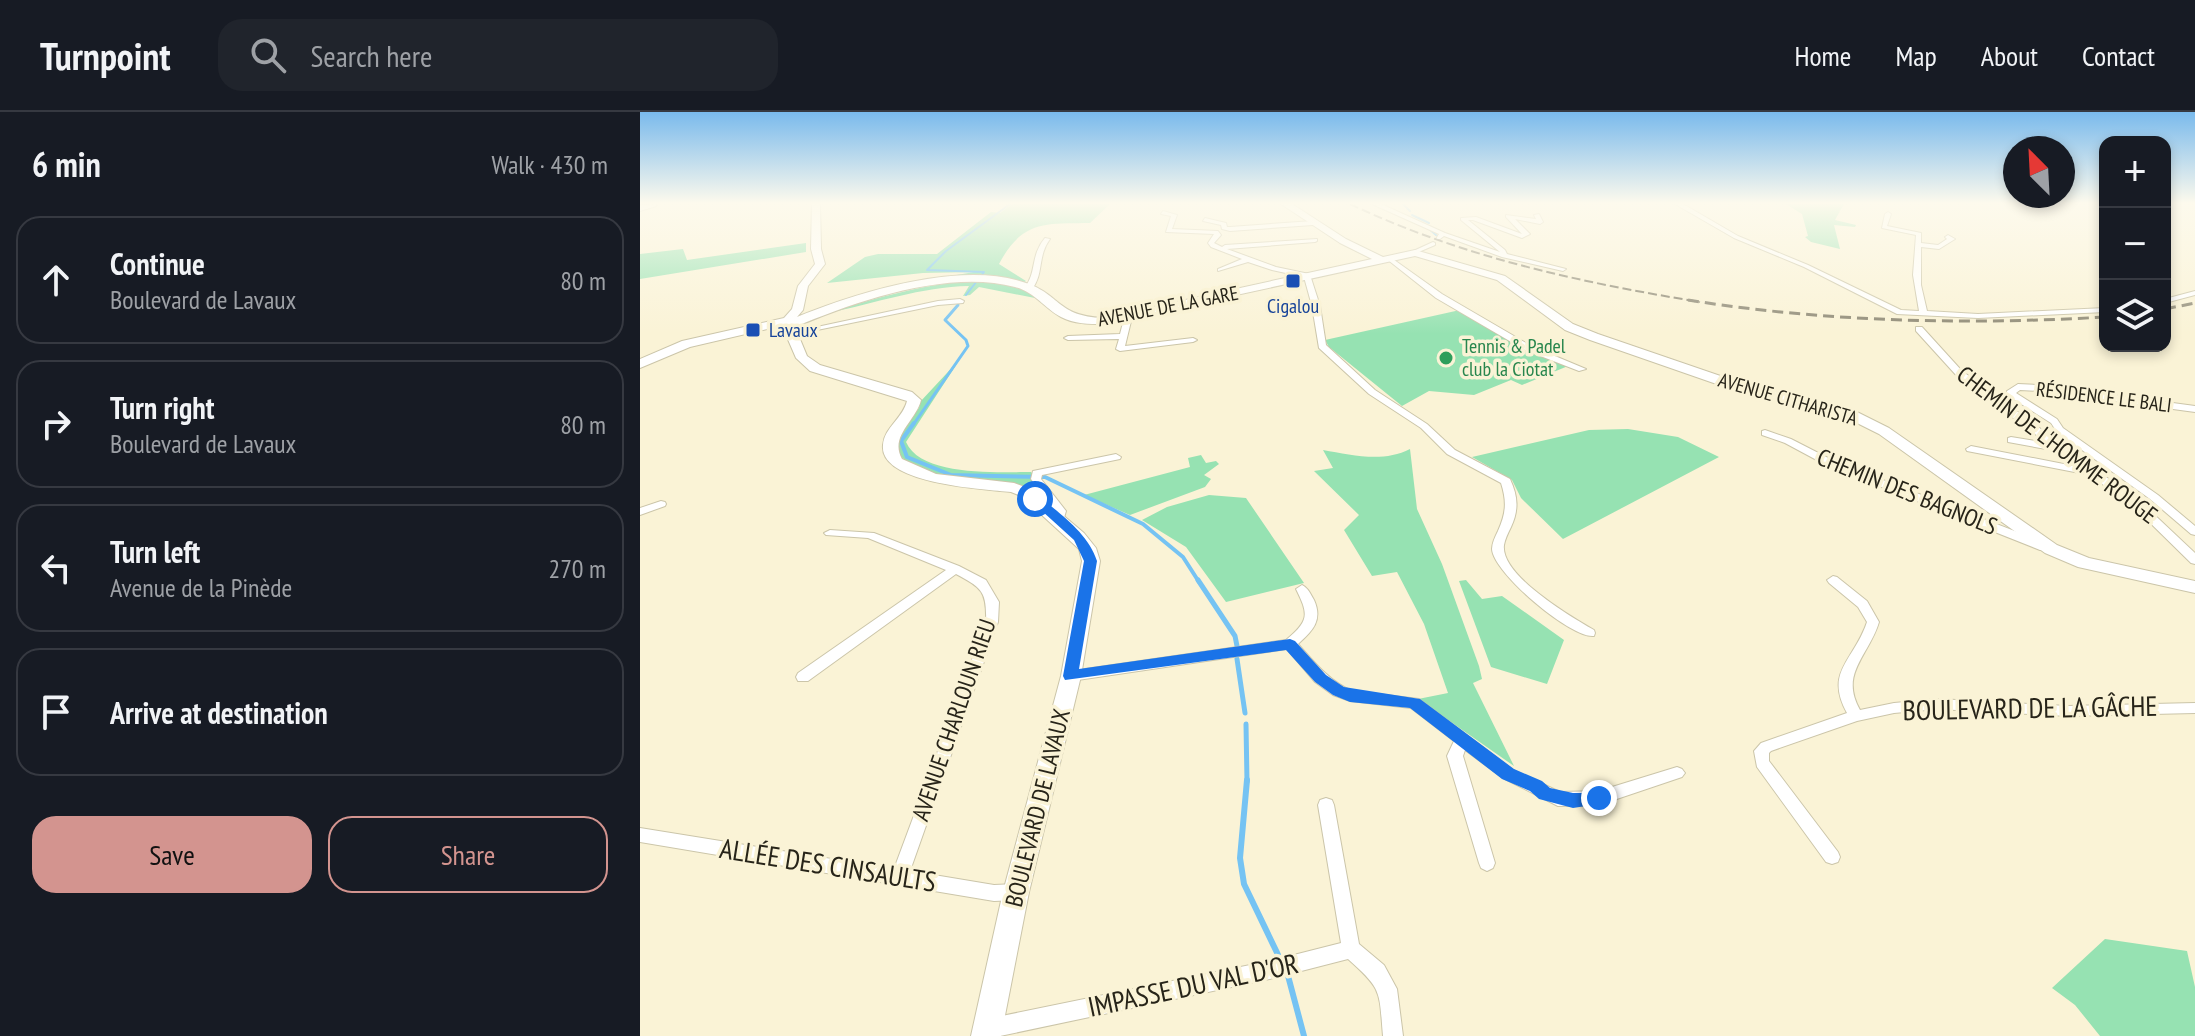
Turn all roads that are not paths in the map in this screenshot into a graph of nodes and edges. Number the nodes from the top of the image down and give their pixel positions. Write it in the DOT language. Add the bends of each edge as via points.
graph roads {
  1 [pos="815,247"];
  2 [pos="1041,247"];
  3 [pos="1232,247"];
  4 [pos="1361,247"];
  5 [pos="1423,247"];
  6 [pos="1470,247"];
  7 [pos="1498,247"];
  8 [pos="1760,247"];
  9 [pos="1918,247"];
  10 [pos="1222,248"];
  11 [pos="1412,253"];
  12 [pos="1504,256"];
  13 [pos="1249,259"];
  14 [pos="1386,260"];
  15 [pos="1563,269"];
  16 [pos="1220,270"];
  17 [pos="1310,277"];
  18 [pos="1029,287"];
  19 [pos="2195,293"];
  20 [pos="2171,299"];
  21 [pos="960,301"];
  22 [pos="2099,310"];
  23 [pos="1924,314"];
  24 [pos="1128,317"];
  25 [pos="788,325"];
  26 [pos="1919,329"];
  27 [pos="1123,336"];
  28 [pos="1068,338"];
  29 [pos="1193,340"];
  30 [pos="640,364"];
  31 [pos="1582,369"];
  32 [pos="2195,409"];
  33 [pos="1765,433"];
  34 [pos="2011,440"];
  35 [pos="1971,449"];
  36 [pos="2063,449"];
  37 [pos="1116,457"];
  38 [pos="2097,474"];
  39 [pos="2121,474"];
  40 [pos="661,504"];
  41 [pos="640,512"];
  42 [pos="1059,519"];
  43 [pos="2195,532"];
  44 [pos="830,533"];
  45 [pos="2051,549"];
  46 [pos="2195,560"];
  47 [pos="955,569"];
  48 [pos="1833,580"];
  49 [pos="2195,587"];
  50 [pos="1302,589"];
  51 [pos="1589,633"];
  52 [pos="1290,644"];
  53 [pos="1071,676"];
  54 [pos="803,677"];
  55 [pos="2195,708"];
  56 [pos="1856,716"];
  57 [pos="1461,741"];
  58 [pos="1677,773"];
  59 [pos="1326,805"];
  60 [pos="640,835"];
  61 [pos="1832,857"];
  62 [pos="1487,863"];
  63 [pos="900,876"];
  64 [pos="1016,892"];
  65 [pos="1351,949"];
  66 [pos="987,1033"];
  67 [pos="1393,1036"];
  1 -- 25 [label="street" via="820,264 803,286"];
  2 -- 18 [label="street"];
  3 -- 10 [label="street"];
  4 -- 14 [label="street"];
  5 -- 11 [label="street"];
  6 -- 12 [label="street"];
  7 -- 12 [label="street"];
  8 -- 23 [label="street" via="1900,312"];
  9 -- 23 [label="street" via="1918,299"];
  10 -- 13 [label="street"];
  11 -- 14 [label="street, AVENUE DE LA GARE"];
  11 -- 45 [label="street, AVENUE CITHARISTA" via="1501,278 1582,332 1733,385 1867,422"];
  12 -- 15 [label="street"];
  13 -- 16 [label="street"];
  13 -- 17 [label="street"];
  14 -- 17 [label="street, AVENUE DE LA GARE"];
  14 -- 31 [label="street" via="1516,341"];
  17 -- 24 [label="street, AVENUE DE LA GARE"];
  17 -- 51 [label="street" via="1322,346 1451,452 1506,481 1512,505 1499,542 1502,561 1550,608"];
  18 -- 24 [label="street, AVENUE DE LA GARE" via="1066,318"];
  18 -- 25 [label="street, AVENUE DE LA GARE" via="970,278 904,288"];
  19 -- 20 [label="street"];
  21 -- 25 [label="street"];
  22 -- 23 [label="street"];
  24 -- 27 [label="street"];
  25 -- 30 [label="street, AVENUE DE LA GARE" via="686,344"];
  25 -- 42 [label="street, BOULEVARD DE LAVAUX" via="802,358 815,368 914,400 892,435 889,446 896,462 933,478 1014,488"];
  26 -- 36 [label="street, CHEMIN DE L'HOMME ROUGE" via="1959,373"];
  27 -- 28 [label="street"];
  27 -- 29 [label="street" via="1120,349"];
  32 -- 39 [label="street, RÉSIDENCE LE BALI" via="2040,388 2011,391"];
  33 -- 45 [label="street, CHEMIN DES BAGNOLS"];
  34 -- 36 [label="street"];
  35 -- 38 [label="street"];
  36 -- 38 [label="street, CHEMIN DE L'HOMME ROUGE"];
  37 -- 42 [label="street" via="1047,470 1036,477 1061,511"];
  38 -- 39 [label="street"];
  38 -- 46 [label="street, CHEMIN DE L'HOMME ROUGE" via="2161,524"];
  39 -- 43 [label="street, RÉSIDENCE LE BALI"];
  40 -- 41 [label="street"];
  42 -- 53 [label="street, BOULEVARD DE LAVAUX" via="1087,548 1091,561"];
  44 -- 47 [label="street, AVENUE CHARLOUN RIEU" via="870,535"];
  45 -- 49 [label="street, AVENUE CITHARISTA" via="2084,563"];
  47 -- 54 [label="street"];
  47 -- 63 [label="street, AVENUE CHARLOUN RIEU" via="982,583 993,602 992,622"];
  48 -- 56 [label="street" via="1863,604 1873,622 1843,681 1844,699"];
  50 -- 52 [label="street" via="1314,619"];
  52 -- 53 [label="street"];
  52 -- 57 [label="street" via="1338,691 1414,703"];
  53 -- 64 [label="street, BOULEVARD DE LAVAUX"];
  55 -- 56 [label="street, BOULEVARD DE LA GÂCHE" via="2015,710 1938,704"];
  56 -- 61 [label="street, BOULEVARD DE LA GÂCHE" via="1761,751 1762,763"];
  57 -- 58 [label="street" via="1508,774 1558,799 1599,798"];
  57 -- 62 [label="street" via="1455,756"];
  59 -- 65 [label="street"];
  60 -- 63 [label="street, ALLÉE DES CINSAULTS"];
  63 -- 64 [label="street, ALLÉE DES CINSAULTS"];
  64 -- 66 [label="street, BOULEVARD DE LAVAUX"];
  65 -- 66 [label="street, IMPASSE DU VAL D'OR"];
  65 -- 67 [label="street" via="1388,989"];
}
